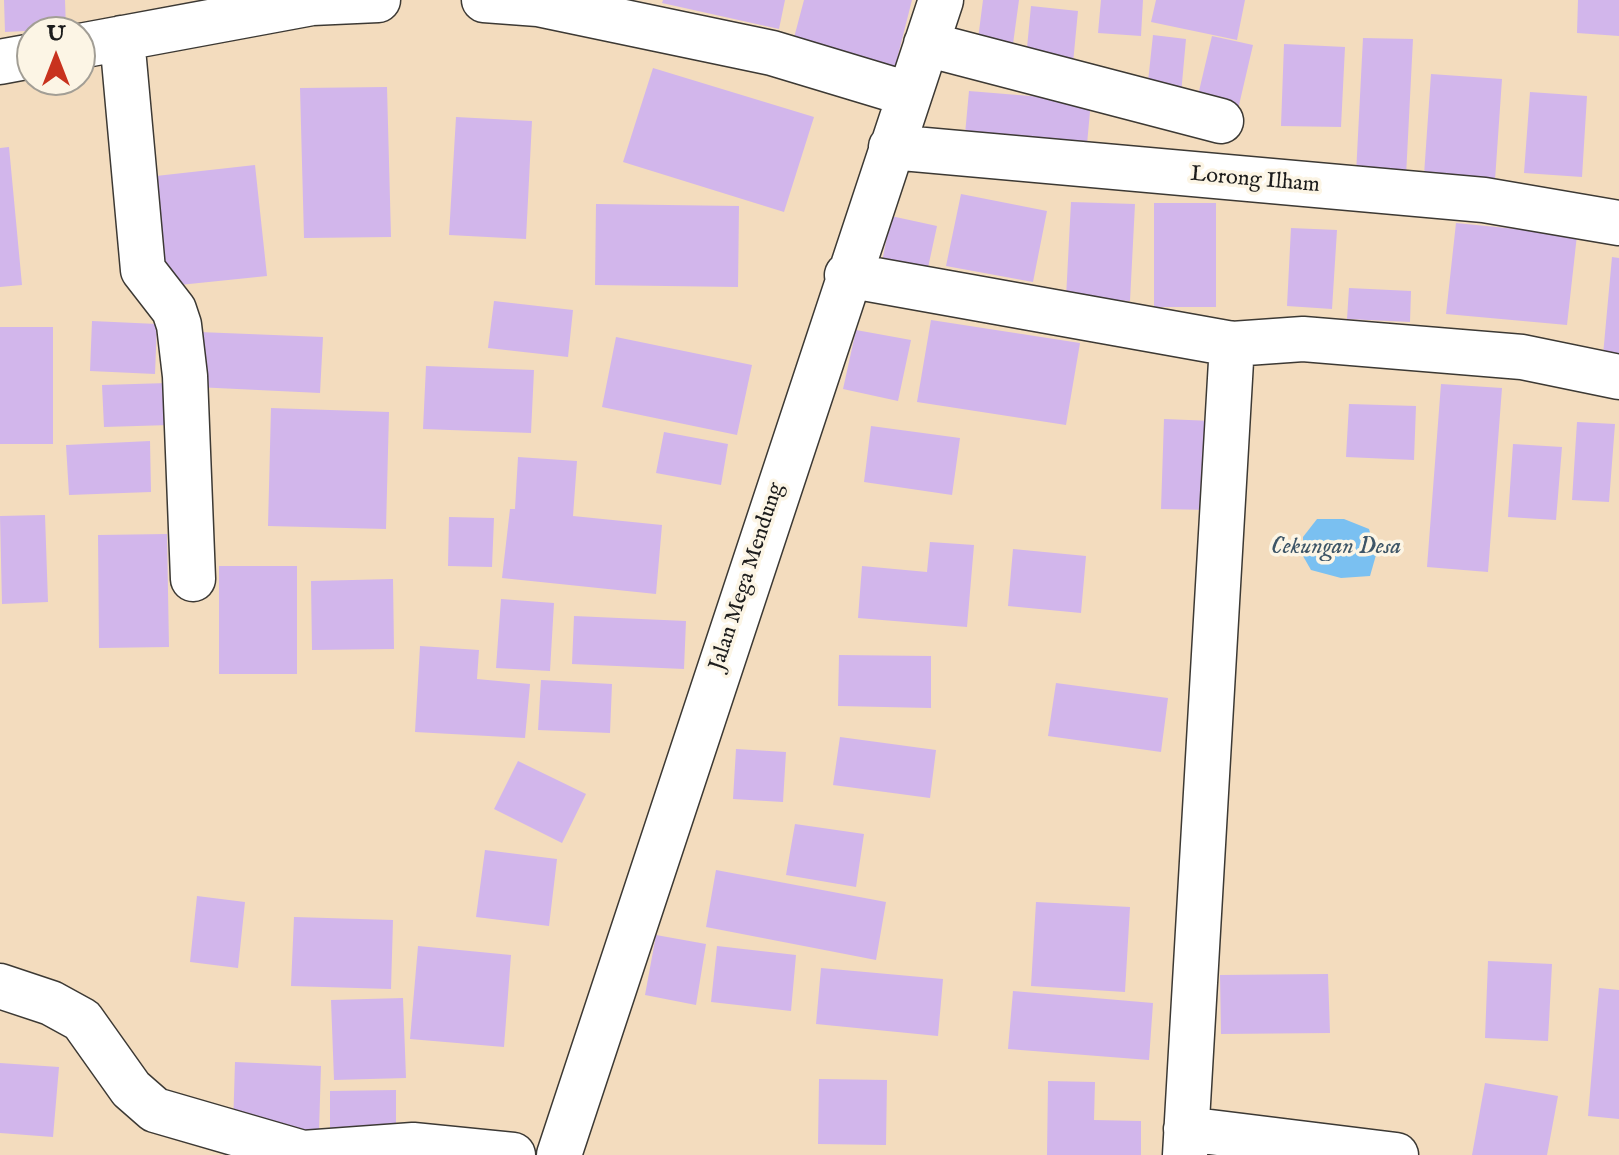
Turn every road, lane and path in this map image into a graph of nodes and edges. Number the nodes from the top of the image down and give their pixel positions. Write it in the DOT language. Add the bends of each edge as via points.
graph roads {
  1 [pos="378,0"];
  2 [pos="484,0"];
  3 [pos="941,0"];
  4 [pos="122,38"];
  5 [pos="96,43"];
  6 [pos="926,44"];
  7 [pos="908,94"];
  8 [pos="1221,121"];
  9 [pos="891,147"];
  10 [pos="1619,223"];
  11 [pos="847,275"];
  12 [pos="1232,344"];
  13 [pos="1619,377"];
  14 [pos="193,579"];
  15 [pos="0,986"];
  16 [pos="1186,1142"];
  17 [pos="513,1155"];
  18 [pos="559,1155"];
  19 [pos="1396,1155"];
  1 -- 4 [label="street" via="312,3"];
  2 -- 7 [label="street" via="538,4 772,53"];
  3 -- 6 [label="street, Jalan Mega Mendung"];
  4 -- 5 [label="street"];
  4 -- 14 [label="street" via="143,270 174,310 179,325"];
  6 -- 7 [label="street, Jalan Mega Mendung"];
  6 -- 8 [label="street"];
  7 -- 9 [label="street, Jalan Mega Mendung"];
  9 -- 10 [label="street, Lorong Ilham" via="1484,200"];
  9 -- 11 [label="street, Jalan Mega Mendung"];
  11 -- 12 [label="street"];
  11 -- 18 [label="street, Jalan Mega Mendung"];
  12 -- 13 [label="street" via="1303,339 1507,356"];
  12 -- 16 [label="street"];
  15 -- 17 [label="street" via="82,1020 131,1089 155,1110 303,1153 413,1145"];
  16 -- 19 [label="street"];
}
